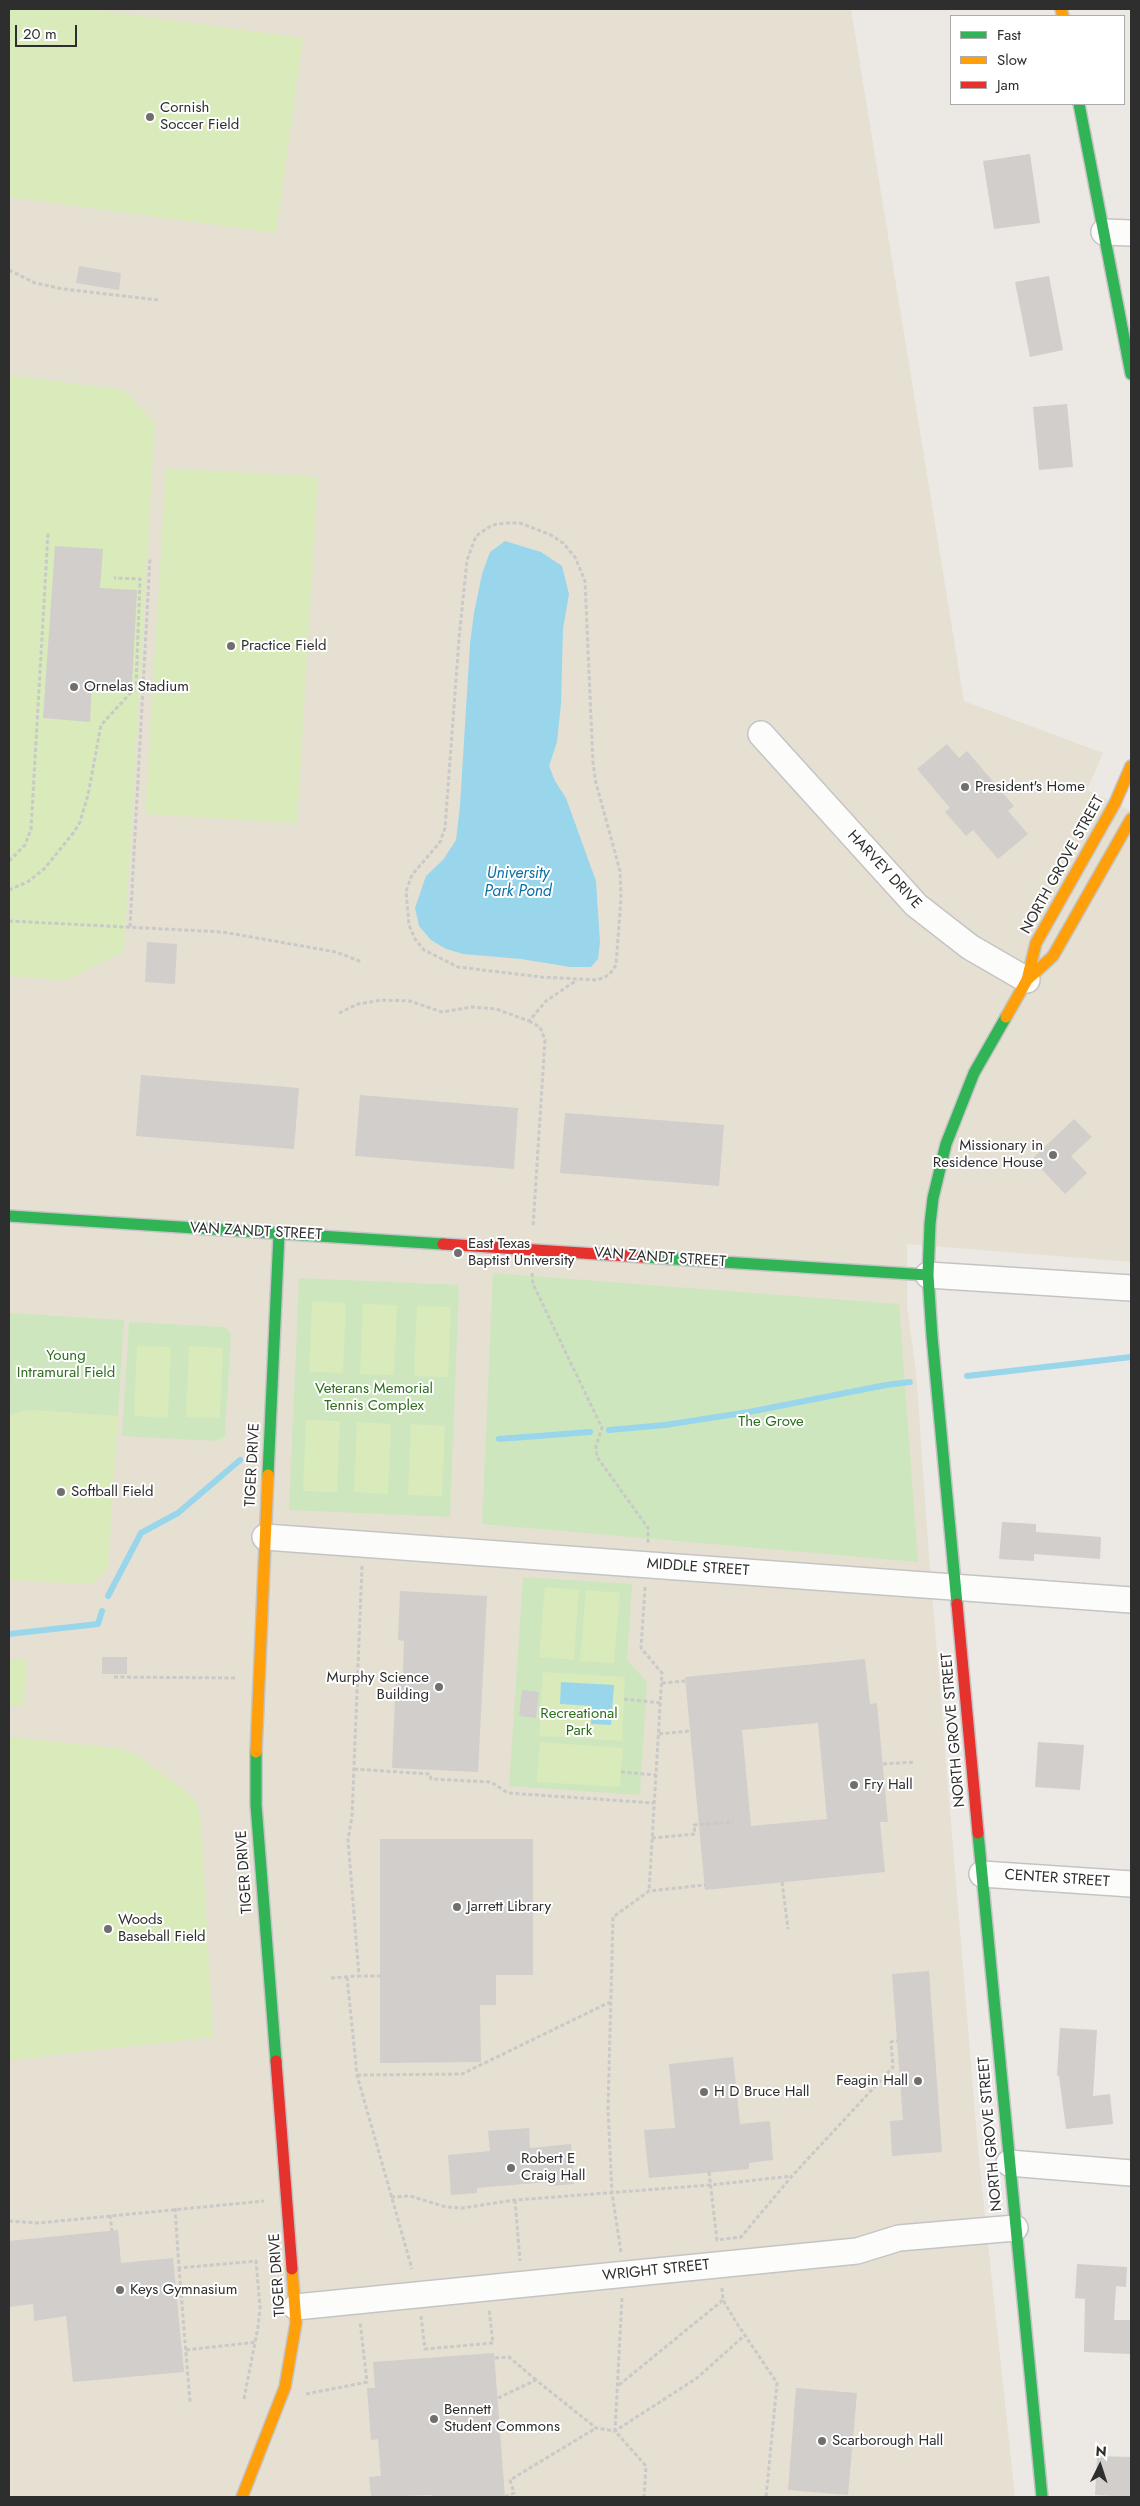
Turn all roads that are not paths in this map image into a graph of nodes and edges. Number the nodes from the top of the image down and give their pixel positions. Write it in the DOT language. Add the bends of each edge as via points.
graph roads {
  1 [pos="1079,105"];
  2 [pos="1104,232"];
  3 [pos="1131,233"];
  4 [pos="1131,374"];
  5 [pos="761,734"];
  6 [pos="1131,770"];
  7 [pos="1125,796"];
  8 [pos="1131,819"];
  9 [pos="1027,980"];
  10 [pos="9,1216"];
  11 [pos="279,1234"];
  12 [pos="928,1276"];
  13 [pos="1131,1288"];
  14 [pos="265,1537"];
  15 [pos="955,1586"];
  16 [pos="1131,1600"];
  17 [pos="982,1874"];
  18 [pos="1131,1884"];
  19 [pos="1009,2163"];
  20 [pos="1131,2173"];
  21 [pos="1014,2228"];
  22 [pos="296,2307"];
  23 [pos="242,2497"];
  24 [pos="1042,2497"];
  1 -- 2 [label="main road"];
  2 -- 3 [label="street"];
  2 -- 4 [label="main road"];
  5 -- 9 [label="street, HARVEY DRIVE" via="916,905 970,948"];
  6 -- 7 [label="main road, NORTH GROVE STREET"];
  7 -- 9 [label="main road, NORTH GROVE STREET" via="1036,943"];
  8 -- 9 [label="main road, NORTH GROVE STREET" via="1053,956"];
  9 -- 12 [label="main road, NORTH GROVE STREET" via="974,1073 954,1120 933,1198"];
  10 -- 11 [label="main road, VAN ZANDT STREET"];
  11 -- 12 [label="main road, VAN ZANDT STREET"];
  11 -- 14 [label="main road, TIGER DRIVE"];
  12 -- 13 [label="street, VAN ZANDT STREET"];
  12 -- 15 [label="main road, NORTH GROVE STREET"];
  14 -- 15 [label="street, MIDDLE STREET"];
  14 -- 22 [label="main road, TIGER DRIVE" via="256,1742 257,1845"];
  15 -- 16 [label="street, MIDDLE STREET"];
  15 -- 17 [label="main road, NORTH GROVE STREET"];
  17 -- 18 [label="street, CENTER STREET"];
  17 -- 19 [label="main road, NORTH GROVE STREET"];
  19 -- 20 [label="street"];
  19 -- 21 [label="main road, NORTH GROVE STREET"];
  21 -- 22 [label="street, WRIGHT STREET" via="899,2238 857,2251"];
  21 -- 24 [label="main road, NORTH GROVE STREET"];
  22 -- 23 [label="main road, TIGER DRIVE" via="294,2342 285,2387"];
}
